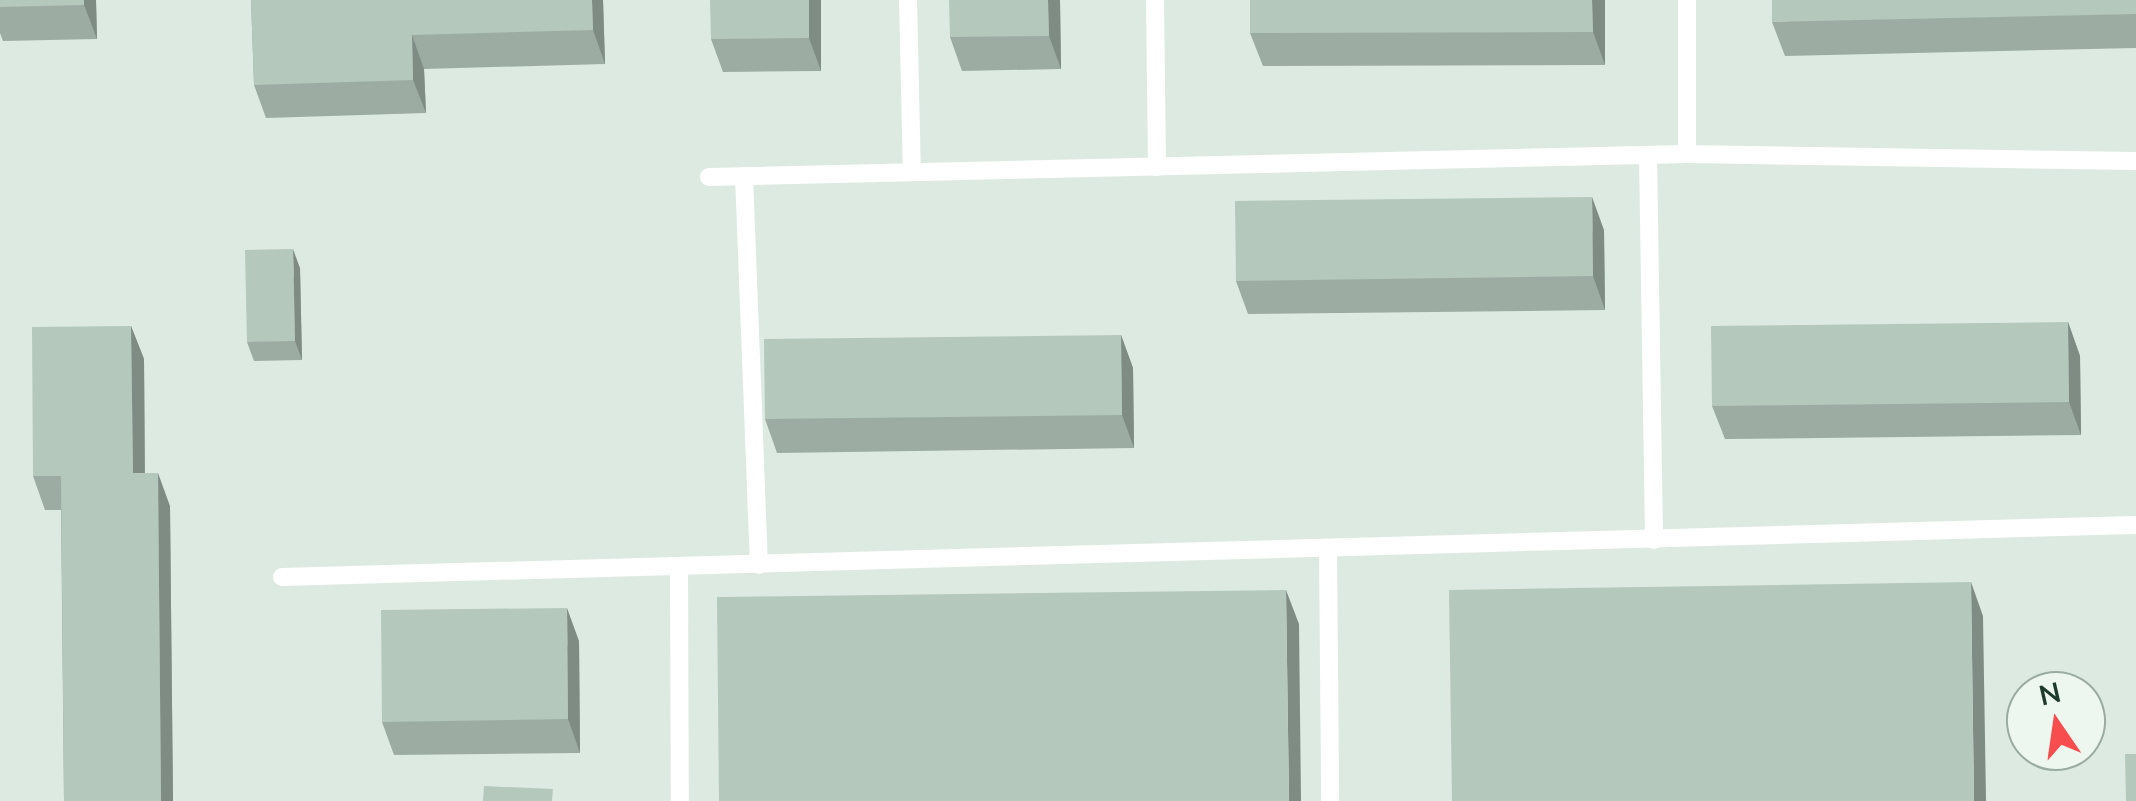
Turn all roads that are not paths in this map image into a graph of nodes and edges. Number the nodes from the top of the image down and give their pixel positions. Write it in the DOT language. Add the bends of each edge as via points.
graph roads {
  1 [pos="908,0"];
  2 [pos="1154,0"];
  3 [pos="1688,0"];
  4 [pos="1687,154"];
  5 [pos="1648,155"];
  6 [pos="2136,161"];
  7 [pos="1157,167"];
  8 [pos="912,172"];
  9 [pos="744,176"];
  10 [pos="709,177"];
  11 [pos="2136,525"];
  12 [pos="1654,540"];
  13 [pos="1328,551"];
  14 [pos="759,565"];
  15 [pos="679,567"];
  16 [pos="282,577"];
  17 [pos="680,801"];
  18 [pos="1330,801"];
  1 -- 8 [label="lane"];
  2 -- 7 [label="lane"];
  3 -- 4 [label="lane"];
  4 -- 5 [label="lane"];
  4 -- 6 [label="lane"];
  5 -- 7 [label="lane"];
  5 -- 12 [label="lane"];
  7 -- 8 [label="lane"];
  8 -- 9 [label="lane"];
  9 -- 10 [label="lane"];
  9 -- 14 [label="lane"];
  11 -- 12 [label="lane"];
  12 -- 13 [label="lane"];
  13 -- 14 [label="lane"];
  13 -- 18 [label="lane"];
  14 -- 15 [label="lane"];
  15 -- 16 [label="lane"];
  15 -- 17 [label="lane"];
}
